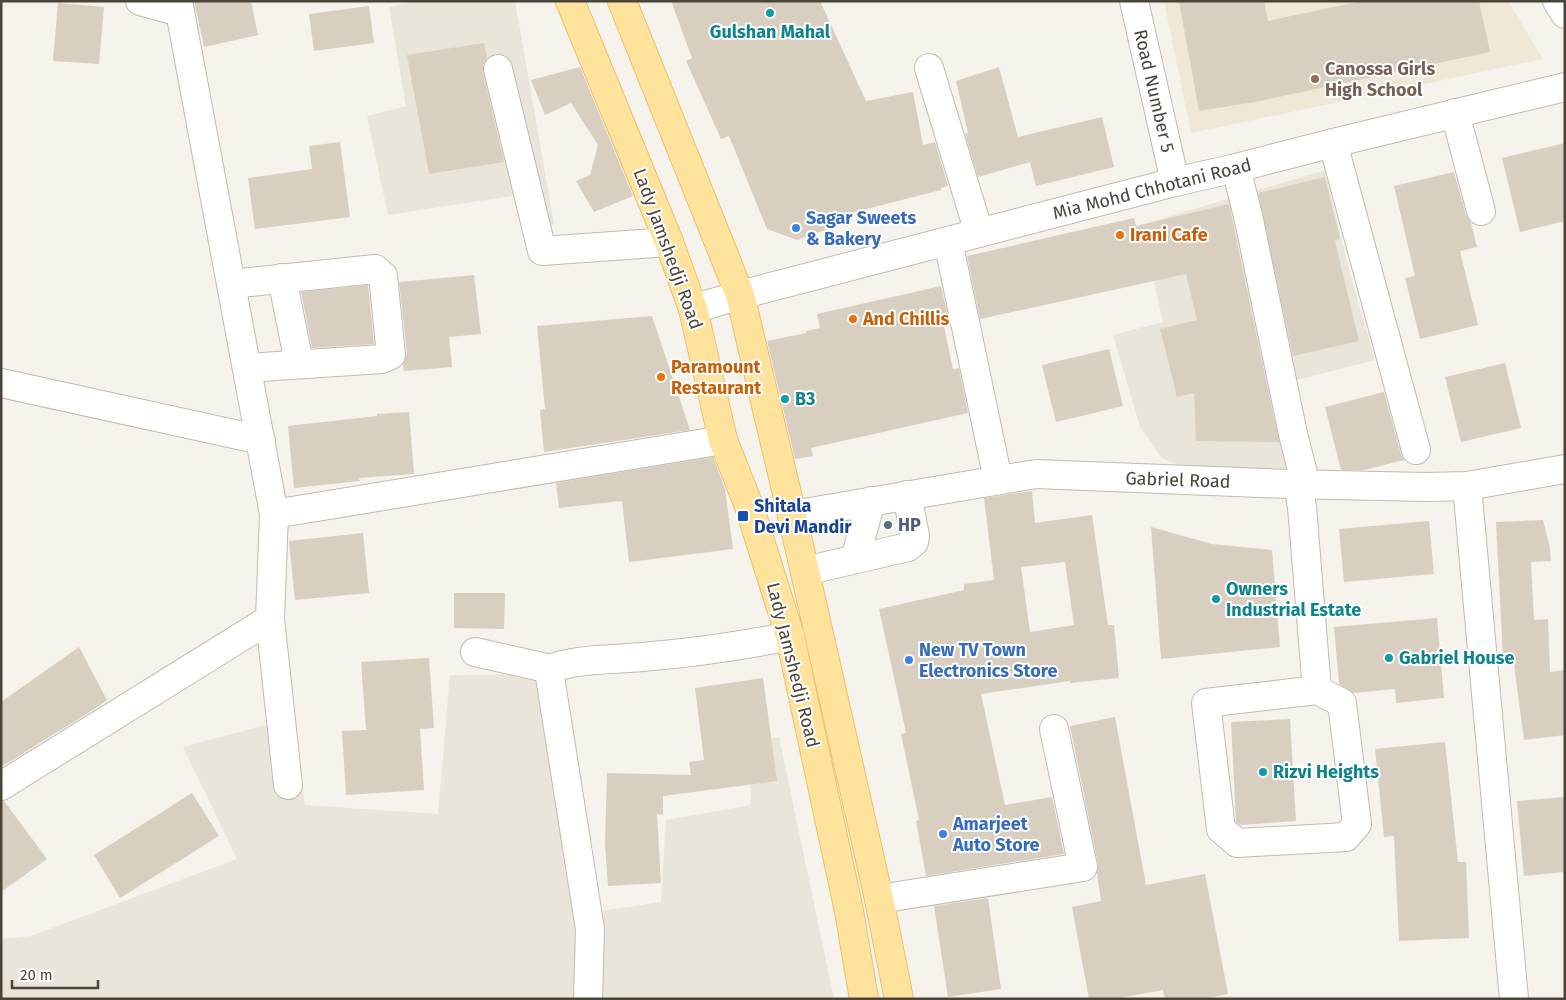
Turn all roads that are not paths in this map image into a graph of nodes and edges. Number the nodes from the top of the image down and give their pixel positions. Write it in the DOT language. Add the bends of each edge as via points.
graph roads {
  1 [pos="140,1"];
  2 [pos="570,1"];
  3 [pos="622,1"];
  4 [pos="1134,1"];
  5 [pos="1557,1"];
  6 [pos="179,7"];
  7 [pos="1565,14"];
  8 [pos="929,68"];
  9 [pos="498,69"];
  10 [pos="1565,87"];
  11 [pos="1455,113"];
  12 [pos="1332,143"];
  13 [pos="1236,168"];
  14 [pos="1174,182"];
  15 [pos="1482,212"];
  16 [pos="979,233"];
  17 [pos="948,241"];
  18 [pos="669,242"];
  19 [pos="282,278"];
  20 [pos="231,284"];
  21 [pos="740,295"];
  22 [pos="693,309"];
  23 [pos="298,363"];
  24 [pos="247,368"];
  25 [pos="1,383"];
  26 [pos="261,440"];
  27 [pos="723,440"];
  28 [pos="1416,450"];
  29 [pos="1565,469"];
  30 [pos="998,480"];
  31 [pos="1302,485"];
  32 [pos="1466,486"];
  33 [pos="907,495"];
  34 [pos="871,501"];
  35 [pos="274,514"];
  36 [pos="792,515"];
  37 [pos="855,559"];
  38 [pos="805,571"];
  39 [pos="270,619"];
  40 [pos="790,636"];
  41 [pos="475,652"];
  42 [pos="547,670"];
  43 [pos="1318,690"];
  44 [pos="1054,729"];
  45 [pos="288,784"];
  46 [pos="1,786"];
  47 [pos="879,899"];
  48 [pos="588,999"];
  49 [pos="864,999"];
  50 [pos="899,999"];
  51 [pos="1514,999"];
  1 -- 6 [label="street"];
  2 -- 18 [label="main road, Lady Jamshedji Road"];
  3 -- 21 [label="main road, Lady Jamshedji Road"];
  4 -- 14 [label="street, Road Number 5"];
  5 -- 7 [label="street"];
  6 -- 20 [label="street"];
  8 -- 16 [label="street"];
  9 -- 18 [label="street" via="542,250"];
  10 -- 11 [label="street, Mia Mohd Chhotani Road"];
  11 -- 12 [label="street, Mia Mohd Chhotani Road"];
  11 -- 15 [label="street"];
  12 -- 13 [label="street, Mia Mohd Chhotani Road"];
  12 -- 28 [label="street"];
  13 -- 14 [label="street, Mia Mohd Chhotani Road"];
  13 -- 31 [label="street"];
  14 -- 16 [label="street, Mia Mohd Chhotani Road"];
  16 -- 17 [label="street, Mia Mohd Chhotani Road"];
  17 -- 21 [label="street, Mia Mohd Chhotani Road"];
  17 -- 30 [label="street"];
  18 -- 22 [label="main road, Lady Jamshedji Road"];
  19 -- 20 [label="street"];
  19 -- 23 [label="street"];
  19 -- 23 [label="street" via="375,269 383,276 391,355 382,359"];
  20 -- 24 [label="street"];
  21 -- 22 [label="street, Mia Mohd Chhotani Road"];
  21 -- 36 [label="main road, Lady Jamshedji Road"];
  22 -- 27 [label="main road, Lady Jamshedji Road"];
  23 -- 24 [label="street"];
  24 -- 26 [label="street"];
  25 -- 26 [label="street"];
  26 -- 35 [label="street"];
  27 -- 35 [label="street"];
  27 -- 40 [label="main road, Lady Jamshedji Road" via="749,506"];
  29 -- 32 [label="street, Gabriel Road"];
  30 -- 31 [label="street, Gabriel Road" via="1036,474"];
  30 -- 33 [label="street, Gabriel Road"];
  31 -- 32 [label="street, Gabriel Road"];
  31 -- 43 [label="street"];
  32 -- 51 [label="street"];
  33 -- 34 [label="street, Gabriel Road"];
  33 -- 37 [label="street" via="914,542 908,547"];
  34 -- 36 [label="street, Gabriel Road"];
  34 -- 37 [label="street"];
  35 -- 39 [label="street"];
  36 -- 38 [label="main road, Lady Jamshedji Road"];
  37 -- 38 [label="street"];
  38 -- 47 [label="main road, Lady Jamshedji Road"];
  39 -- 45 [label="street"];
  39 -- 46 [label="street"];
  40 -- 42 [label="street" via="674,654 564,663"];
  40 -- 49 [label="main road, Lady Jamshedji Road" via="849,911"];
  41 -- 42 [label="street" via="542,666"];
  42 -- 48 [label="street" via="590,929"];
  43 -- 43 [label="street" via="1342,703 1357,824 1346,837 1237,843 1221,828 1206,703"];
  44 -- 47 [label="street" via="1083,867"];
  47 -- 50 [label="main road, Lady Jamshedji Road"];
}
